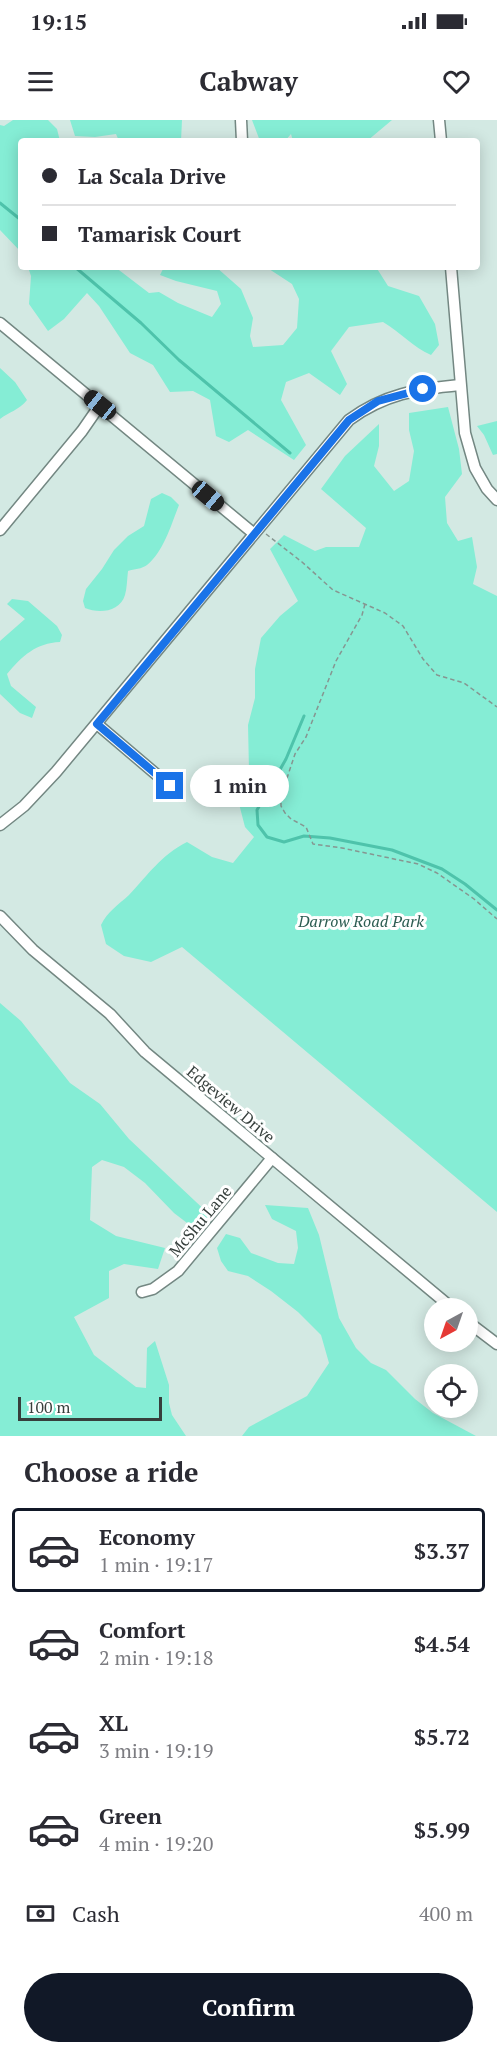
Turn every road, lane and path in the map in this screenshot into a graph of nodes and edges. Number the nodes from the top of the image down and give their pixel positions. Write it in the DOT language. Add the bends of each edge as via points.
graph roads {
  1 [pos="241,120"];
  2 [pos="439,120"];
  3 [pos="243,138"];
  4 [pos="441,138"];
  5 [pos="451,270"];
  6 [pos="0,323"];
  7 [pos="460,385"];
  8 [pos="100,405"];
  9 [pos="497,500"];
  10 [pos="0,530"];
  11 [pos="256,531"];
  12 [pos="365,604"];
  13 [pos="497,707"];
  14 [pos="97,724"];
  15 [pos="170,786"];
  16 [pos="0,825"];
  17 [pos="0,916"];
  18 [pos="497,919"];
  19 [pos="272,1158"];
  20 [pos="142,1292"];
  21 [pos="440,1298"];
  22 [pos="478,1330"];
  23 [pos="497,1344"];
  1 -- 3 [label="street"];
  2 -- 4 [label="street"];
  5 -- 7 [label="street"];
  6 -- 8 [label="street"];
  7 -- 9 [label="street" via="469,452 487,489"];
  7 -- 11 [label="street" via="404,393 362,410 339,430"];
  8 -- 10 [label="street"];
  8 -- 11 [label="street"];
  11 -- 12 [label="path" via="302,562 333,590"];
  11 -- 14 [label="street"];
  12 -- 13 [label="path" via="403,626 437,675 464,683"];
  12 -- 18 [label="path" via="295,754 281,806 308,831 310,842 317,846 428,868"];
  14 -- 15 [label="street"];
  14 -- 16 [label="street" via="24,806"];
  17 -- 19 [label="street, Edgeview Drive" via="33,950 110,1014 145,1052"];
  19 -- 20 [label="street, McShu Lane" via="178,1271"];
  19 -- 21 [label="street, Edgeview Drive"];
  22 -- 23 [label="street"];
}
